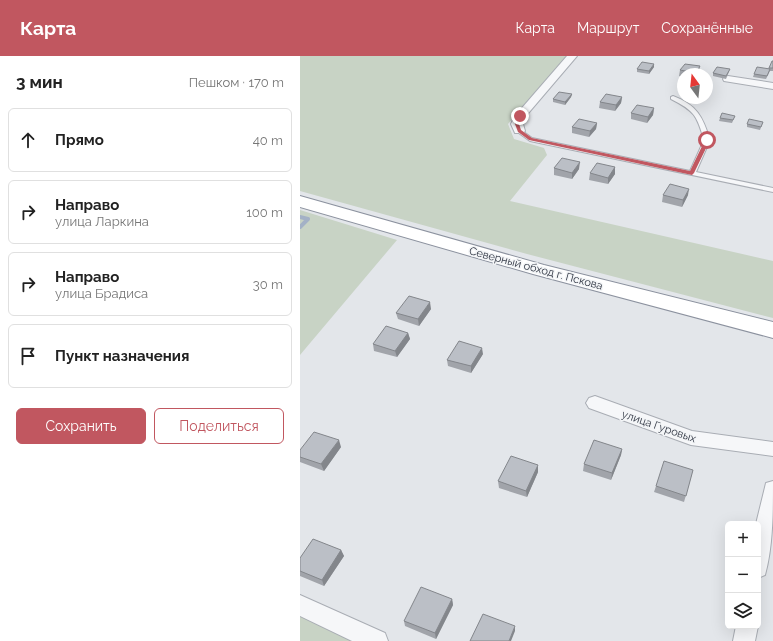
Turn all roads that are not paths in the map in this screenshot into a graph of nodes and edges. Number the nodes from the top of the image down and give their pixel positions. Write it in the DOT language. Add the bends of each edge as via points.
graph roads {
  1 [pos="572,56"];
  2 [pos="728,79"];
  3 [pos="773,86"];
  4 [pos="673,98"];
  5 [pos="519,131"];
  6 [pos="692,173"];
  7 [pos="773,190"];
  8 [pos="300,201"];
  9 [pos="773,330"];
  10 [pos="595,403"];
  11 [pos="773,450"];
  12 [pos="773,488"];
  13 [pos="760,557"];
  14 [pos="300,605"];
  15 [pos="746,629"];
  16 [pos="377,641"];
  17 [pos="744,641"];
  1 -- 5 [label="street" via="520,116 517,124"];
  2 -- 3 [label="street"];
  4 -- 6 [label="lane" via="691,106 701,120 707,140"];
  5 -- 6 [label="lane" via="530,139"];
  6 -- 7 [label="lane"];
  8 -- 9 [label="highway, Северный обход г. Пскова" via="540,270"];
  10 -- 11 [label="street, улица Гуровых" via="692,438"];
  12 -- 13 [label="street"];
  14 -- 16 [label="street"];
  15 -- 17 [label="street"];
}
